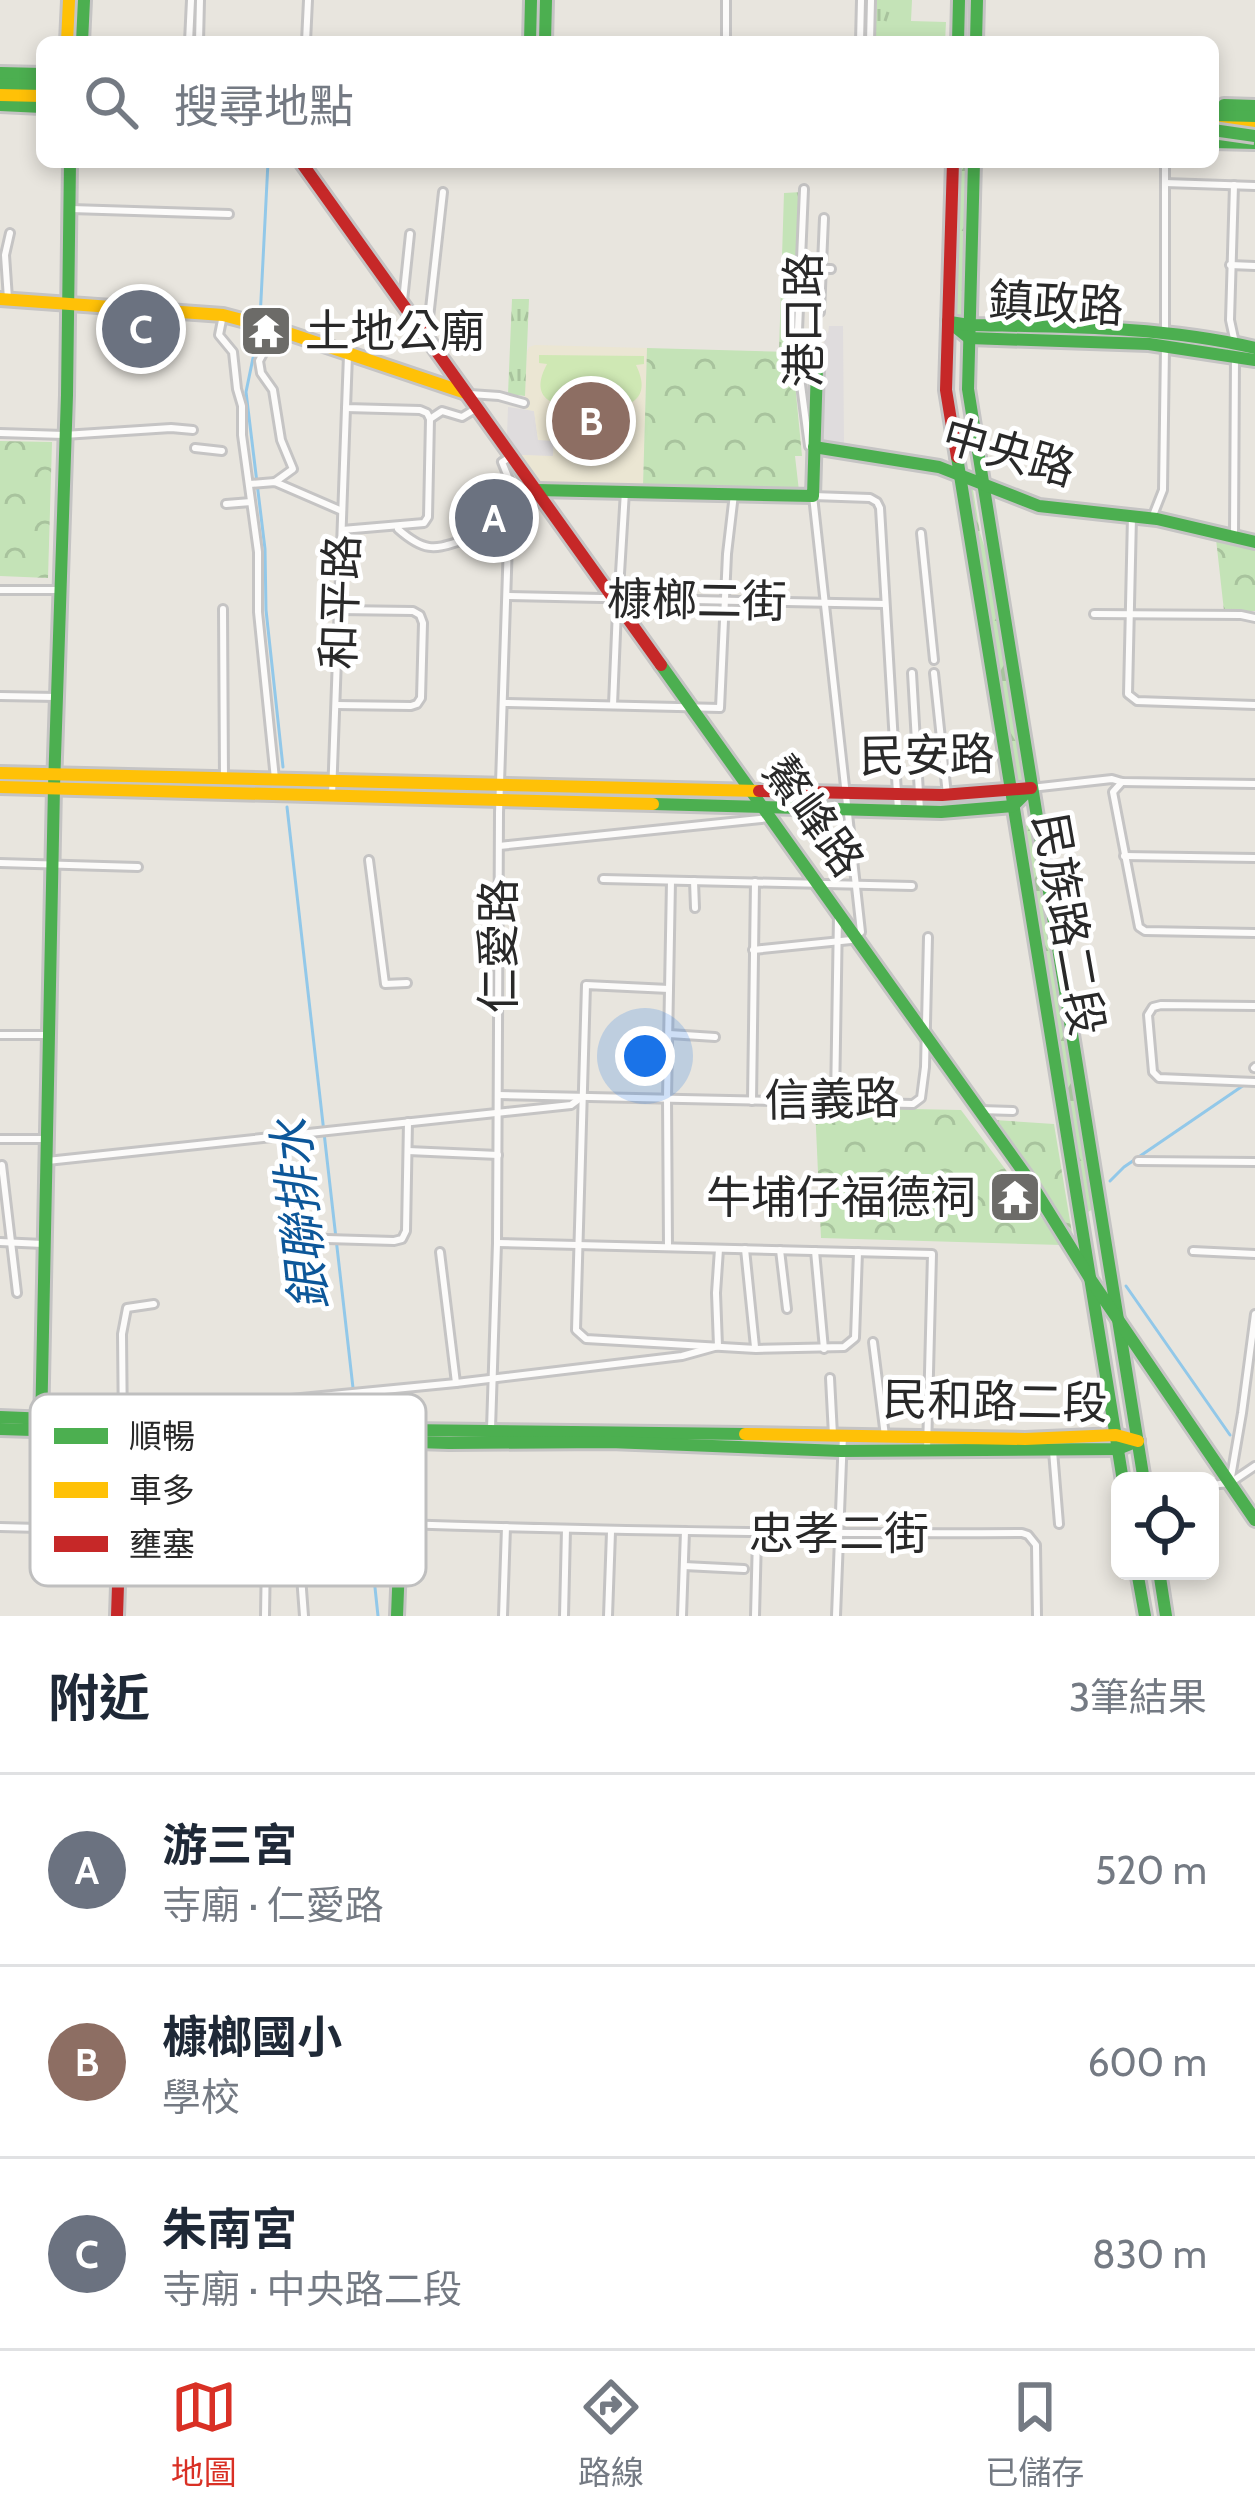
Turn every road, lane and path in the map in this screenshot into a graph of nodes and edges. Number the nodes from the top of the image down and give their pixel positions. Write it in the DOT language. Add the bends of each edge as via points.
graph roads {
  1 [pos="69,0"];
  2 [pos="84,0"];
  3 [pos="190,0"];
  4 [pos="200,0"];
  5 [pos="308,0"];
  6 [pos="531,0"];
  7 [pos="546,0"];
  8 [pos="726,0"];
  9 [pos="861,0"];
  10 [pos="871,0"];
  11 [pos="958,0"];
  12 [pos="977,0"];
  13 [pos="68,36"];
  14 [pos="82,36"];
  15 [pos="189,36"];
  16 [pos="199,36"];
  17 [pos="306,36"];
  18 [pos="530,36"];
  19 [pos="545,36"];
  20 [pos="726,36"];
  21 [pos="860,36"];
  22 [pos="870,36"];
  23 [pos="957,36"];
  24 [pos="976,36"];
  25 [pos="0,73"];
  26 [pos="36,74"];
  27 [pos="0,84"];
  28 [pos="36,85"];
  29 [pos="0,94"];
  30 [pos="36,96"];
  31 [pos="0,105"];
  32 [pos="36,106"];
  33 [pos="1219,111"];
  34 [pos="1255,112"];
  35 [pos="1219,131"];
  36 [pos="1255,135"];
  37 [pos="1219,141"];
  38 [pos="70,168"];
  39 [pos="305,168"];
  40 [pos="953,168"];
  41 [pos="974,168"];
  42 [pos="1165,168"];
  43 [pos="1165,183"];
  44 [pos="1234,185"];
  45 [pos="1255,185"];
  46 [pos="805,189"];
  47 [pos="443,192"];
  48 [pos="70,209"];
  49 [pos="229,214"];
  50 [pos="824,218"];
  51 [pos="10,233"];
  52 [pos="410,234"];
  53 [pos="1230,265"];
  54 [pos="1255,266"];
  55 [pos="801,268"];
  56 [pos="826,269"];
  57 [pos="4,299"];
  58 [pos="67,303"];
  59 [pos="402,304"];
  60 [pos="820,312"];
  61 [pos="224,315"];
  62 [pos="948,321"];
  63 [pos="264,326"];
  64 [pos="969,332"];
  65 [pos="1165,338"];
  66 [pos="427,339"];
  67 [pos="1255,348"];
  68 [pos="1235,349"];
  69 [pos="348,355"];
  70 [pos="1255,360"];
  71 [pos="799,365"];
  72 [pos="817,366"];
  73 [pos="466,393"];
  74 [pos="524,403"];
  75 [pos="346,408"];
  76 [pos="477,408"];
  77 [pos="430,419"];
  78 [pos="193,430"];
  79 [pos="0,433"];
  80 [pos="64,435"];
  81 [pos="814,447"];
  82 [pos="195,448"];
  83 [pos="222,451"];
  84 [pos="512,456"];
  85 [pos="960,474"];
  86 [pos="271,482"];
  87 [pos="510,482"];
  88 [pos="982,482"];
  89 [pos="250,484"];
  90 [pos="537,490"];
  91 [pos="625,491"];
  92 [pos="734,494"];
  93 [pos="813,496"];
  94 [pos="251,502"];
  95 [pos="226,504"];
  96 [pos="343,512"];
  97 [pos="1132,515"];
  98 [pos="1153,518"];
  99 [pos="397,528"];
  100 [pos="342,530"];
  101 [pos="921,533"];
  102 [pos="479,536"];
  103 [pos="1234,537"];
  104 [pos="1255,542"];
  105 [pos="509,545"];
  106 [pos="0,590"];
  107 [pos="59,590"];
  108 [pos="508,596"];
  109 [pos="725,601"];
  110 [pos="615,602"];
  111 [pos="824,603"];
  112 [pos="885,604"];
  113 [pos="223,609"];
  114 [pos="339,610"];
  115 [pos="1094,614"];
  116 [pos="1129,614"];
  117 [pos="1255,618"];
  118 [pos="934,660"];
  119 [pos="912,673"];
  120 [pos="934,673"];
  121 [pos="0,696"];
  122 [pos="58,697"];
  123 [pos="505,703"];
  124 [pos="336,705"];
  125 [pos="613,705"];
  126 [pos="1255,705"];
  127 [pos="691,707"];
  128 [pos="0,772"];
  129 [pos="275,779"];
  130 [pos="55,780"];
  131 [pos="333,780"];
  132 [pos="1122,782"];
  133 [pos="501,783"];
  134 [pos="1255,784"];
  135 [pos="225,786"];
  136 [pos="0,787"];
  137 [pos="1031,788"];
  138 [pos="751,790"];
  139 [pos="1010,790"];
  140 [pos="845,793"];
  141 [pos="897,794"];
  142 [pos="919,794"];
  143 [pos="947,795"];
  144 [pos="332,796"];
  145 [pos="500,800"];
  146 [pos="1013,806"];
  147 [pos="847,809"];
  148 [pos="898,810"];
  149 [pos="920,811"];
  150 [pos="768,812"];
  151 [pos="499,846"];
  152 [pos="1124,856"];
  153 [pos="1255,858"];
  154 [pos="369,860"];
  155 [pos="0,863"];
  156 [pos="54,865"];
  157 [pos="138,866"];
  158 [pos="603,879"];
  159 [pos="671,880"];
  160 [pos="694,881"];
  161 [pos="755,882"];
  162 [pos="819,884"];
  163 [pos="856,885"];
  164 [pos="912,886"];
  165 [pos="695,908"];
  166 [pos="838,911"];
  167 [pos="1255,933"];
  168 [pos="856,936"];
  169 [pos="928,937"];
  170 [pos="838,941"];
  171 [pos="754,950"];
  172 [pos="406,983"];
  173 [pos="669,988"];
  174 [pos="1255,1006"];
  175 [pos="924,1032"];
  176 [pos="50,1034"];
  177 [pos="669,1034"];
  178 [pos="0,1035"];
  179 [pos="715,1037"];
  180 [pos="1255,1082"];
  181 [pos="498,1095"];
  182 [pos="582,1096"];
  183 [pos="667,1098"];
  184 [pos="752,1101"];
  185 [pos="835,1102"];
  186 [pos="976,1109"];
  187 [pos="498,1111"];
  188 [pos="1013,1112"];
  189 [pos="408,1122"];
  190 [pos="0,1139"];
  191 [pos="48,1139"];
  192 [pos="408,1151"];
  193 [pos="497,1155"];
  194 [pos="47,1161"];
  195 [pos="1138,1161"];
  196 [pos="1255,1162"];
  197 [pos="2,1165"];
  198 [pos="332,1239"];
  199 [pos="5,1242"];
  200 [pos="497,1243"];
  201 [pos="43,1244"];
  202 [pos="578,1245"];
  203 [pos="668,1247"];
  204 [pos="719,1249"];
  205 [pos="745,1249"];
  206 [pos="780,1250"];
  207 [pos="815,1251"];
  208 [pos="1192,1251"];
  209 [pos="440,1252"];
  210 [pos="858,1252"];
  211 [pos="1255,1254"];
  212 [pos="1091,1280"];
  213 [pos="17,1293"];
  214 [pos="154,1304"];
  215 [pos="787,1309"];
  216 [pos="1255,1313"];
  217 [pos="1116,1314"];
  218 [pos="1254,1335"];
  219 [pos="873,1342"];
  220 [pos="718,1346"];
  221 [pos="756,1348"];
  222 [pos="824,1349"];
  223 [pos="490,1378"];
  224 [pos="830,1378"];
  225 [pos="456,1383"];
  226 [pos="41,1394"];
  227 [pos="122,1394"];
  228 [pos="343,1394"];
  229 [pos="0,1417"];
  230 [pos="30,1422"];
  231 [pos="30,1425"];
  232 [pos="0,1429"];
  233 [pos="838,1435"];
  234 [pos="426,1436"];
  235 [pos="490,1436"];
  236 [pos="884,1436"];
  237 [pos="927,1436"];
  238 [pos="1138,1441"];
  239 [pos="1117,1442"];
  240 [pos="841,1451"];
  241 [pos="1053,1451"];
  242 [pos="927,1452"];
  243 [pos="1255,1466"];
  244 [pos="1122,1472"];
  245 [pos="1143,1472"];
  246 [pos="1230,1483"];
  247 [pos="1219,1484"];
  248 [pos="1255,1520"];
  249 [pos="1059,1524"];
  250 [pos="426,1525"];
  251 [pos="506,1527"];
  252 [pos="0,1528"];
  253 [pos="30,1529"];
  254 [pos="566,1529"];
  255 [pos="685,1531"];
  256 [pos="610,1532"];
  257 [pos="757,1534"];
  258 [pos="838,1534"];
  259 [pos="684,1566"];
  260 [pos="744,1569"];
  261 [pos="1139,1580"];
  262 [pos="1160,1580"];
  263 [pos="117,1586"];
  264 [pos="266,1586"];
  265 [pos="302,1586"];
  266 [pos="399,1586"];
  267 [pos="117,1616"];
  268 [pos="265,1616"];
  269 [pos="304,1616"];
  270 [pos="398,1616"];
  271 [pos="502,1616"];
  272 [pos="564,1616"];
  273 [pos="608,1616"];
  274 [pos="682,1616"];
  275 [pos="755,1616"];
  276 [pos="836,1616"];
  277 [pos="1036,1616"];
  278 [pos="1145,1616"];
  279 [pos="1166,1616"];
  1 -- 13 [label="main road"];
  2 -- 14 [label="main road"];
  3 -- 15 [label="street"];
  4 -- 16 [label="street"];
  5 -- 17 [label="street"];
  6 -- 18 [label="main road"];
  7 -- 19 [label="main road"];
  8 -- 20 [label="street"];
  9 -- 21 [label="street"];
  10 -- 22 [label="street"];
  11 -- 23 [label="main road"];
  12 -- 24 [label="main road"];
  25 -- 26 [label="main road"];
  27 -- 28 [label="main road"];
  29 -- 30 [label="main road"];
  31 -- 32 [label="main road"];
  33 -- 34 [label="main road"];
  35 -- 36 [label="main road, bridge"];
  36 -- 37 [label="main road"];
  38 -- 48 [label="main road"];
  39 -- 59 [label="main road, 鰲峰路"];
  40 -- 62 [label="main road, 民族路二段"];
  41 -- 64 [label="main road, 民族路二段"];
  42 -- 43 [label="street"];
  43 -- 44 [label="street"];
  43 -- 65 [label="street"];
  44 -- 45 [label="street"];
  44 -- 53 [label="street"];
  46 -- 55 [label="street, 港口路"];
  47 -- 66 [label="street"];
  48 -- 49 [label="street"];
  48 -- 58 [label="main road"];
  50 -- 56 [label="street"];
  51 -- 57 [label="street"];
  52 -- 59 [label="street"];
  53 -- 54 [label="street"];
  53 -- 68 [label="street"];
  55 -- 56 [label="street"];
  55 -- 71 [label="street, 港口路"];
  56 -- 60 [label="street"];
  57 -- 58 [label="main road"];
  58 -- 61 [label="main road"];
  58 -- 80 [label="main road"];
  59 -- 66 [label="main road, 鰲峰路"];
  61 -- 63 [label="main road"];
  61 -- 89 [label="street" via="219,335 233,352"];
  62 -- 64 [label="main road, 鎮政路"];
  62 -- 85 [label="main road, 民族路二段" via="946,389"];
  63 -- 69 [label="main road"];
  63 -- 86 [label="street" via="261,373 273,390 293,469"];
  64 -- 65 [label="main road, 鎮政路"];
  64 -- 88 [label="main road, 民族路二段"];
  65 -- 68 [label="main road, 鎮政路"];
  65 -- 98 [label="street" via="1163,490"];
  66 -- 73 [label="main road, 鰲峰路"];
  67 -- 68 [label="main road, 鎮政路"];
  68 -- 70 [label="main road, 鎮政路"];
  68 -- 103 [label="street"];
  69 -- 73 [label="main road"];
  69 -- 75 [label="street, 和平路"];
  71 -- 72 [label="street"];
  71 -- 81 [label="street, 港口路"];
  72 -- 81 [label="main road"];
  73 -- 74 [label="street"];
  73 -- 76 [label="main road, 鰲峰路"];
  75 -- 77 [label="street" via="420,410"];
  75 -- 96 [label="street, 和平路"];
  76 -- 77 [label="street"];
  76 -- 84 [label="main road, 鰲峰路"];
  77 -- 99 [label="street" via="428,517"];
  78 -- 80 [label="street"];
  79 -- 80 [label="street"];
  80 -- 107 [label="main road"];
  81 -- 85 [label="main road, 中央路"];
  81 -- 93 [label="main road"];
  82 -- 83 [label="street"];
  84 -- 87 [label="street, 仁愛路" via="502,462"];
  84 -- 90 [label="main road, 鰲峰路"];
  85 -- 88 [label="main road, 中央路"];
  85 -- 139 [label="main road, 民族路二段"];
  86 -- 89 [label="street"];
  86 -- 96 [label="street"];
  87 -- 102 [label="street" via="478,493"];
  87 -- 105 [label="street, 仁愛路"];
  88 -- 97 [label="main road, 中央路" via="1035,505"];
  88 -- 137 [label="main road, 民族路二段"];
  89 -- 94 [label="street"];
  90 -- 91 [label="main road"];
  90 -- 110 [label="main road, 鰲峰路"];
  91 -- 92 [label="main road"];
  91 -- 110 [label="street"];
  92 -- 93 [label="main road"];
  92 -- 109 [label="street"];
  93 -- 111 [label="street"];
  93 -- 112 [label="street" via="877,502"];
  94 -- 95 [label="street"];
  94 -- 129 [label="street"];
  96 -- 100 [label="street, 和平路"];
  97 -- 98 [label="main road, 中央路"];
  97 -- 116 [label="street"];
  98 -- 103 [label="main road, 中央路"];
  99 -- 100 [label="street"];
  99 -- 102 [label="street" via="423,548"];
  100 -- 114 [label="street, 和平路"];
  101 -- 118 [label="street"];
  102 -- 105 [label="street" via="481,551"];
  103 -- 104 [label="main road, 中央路"];
  105 -- 108 [label="street, 仁愛路"];
  106 -- 107 [label="street"];
  107 -- 122 [label="main road"];
  108 -- 110 [label="street, 槺榔二街"];
  108 -- 123 [label="street, 仁愛路"];
  109 -- 110 [label="street, 槺榔二街"];
  109 -- 111 [label="street, 槺榔二街"];
  109 -- 127 [label="street" via="719,708"];
  110 -- 125 [label="street"];
  110 -- 127 [label="main road, 鰲峰路"];
  111 -- 112 [label="street, 槺榔二街"];
  111 -- 140 [label="street"];
  112 -- 141 [label="street"];
  113 -- 135 [label="street"];
  114 -- 124 [label="street, 和平路"];
  114 -- 124 [label="street" via="412,611 423,623 423,642 417,704"];
  115 -- 116 [label="street"];
  116 -- 117 [label="street"];
  116 -- 126 [label="street" via="1130,698"];
  119 -- 142 [label="street"];
  120 -- 143 [label="street"];
  121 -- 122 [label="street"];
  122 -- 130 [label="main road"];
  123 -- 125 [label="street"];
  123 -- 133 [label="street, 仁愛路"];
  124 -- 131 [label="street, 和平路"];
  125 -- 127 [label="street"];
  127 -- 138 [label="main road, 鰲峰路"];
  128 -- 130 [label="main road, 民安路"];
  129 -- 131 [label="main road, 民安路"];
  129 -- 135 [label="main road, 民安路"];
  130 -- 135 [label="main road, 民安路"];
  130 -- 136 [label="main road, 民安路"];
  130 -- 156 [label="main road"];
  131 -- 133 [label="main road, 民安路"];
  131 -- 144 [label="street, 和平路"];
  132 -- 134 [label="street"];
  132 -- 137 [label="street"];
  132 -- 152 [label="street" via="1113,793"];
  133 -- 138 [label="main road, 民安路"];
  133 -- 145 [label="street, 仁愛路"];
  135 -- 144 [label="main road, 民安路"];
  137 -- 139 [label="main road, 民安路"];
  137 -- 146 [label="main road, 民安路"];
  137 -- 217 [label="main road, 民族路二段"];
  138 -- 140 [label="main road, 民安路"];
  138 -- 150 [label="main road, 鰲峰路"];
  139 -- 143 [label="main road, 民安路"];
  139 -- 146 [label="main road, 民族路二段"];
  140 -- 141 [label="main road, 民安路"];
  140 -- 147 [label="street"];
  141 -- 142 [label="main road, 民安路"];
  141 -- 148 [label="street"];
  142 -- 143 [label="main road, 民安路"];
  142 -- 149 [label="street"];
  144 -- 145 [label="main road, 民安路"];
  145 -- 150 [label="main road, 民安路"];
  145 -- 151 [label="street, 仁愛路"];
  146 -- 149 [label="main road, 民安路"];
  146 -- 212 [label="main road, 民族路二段"];
  147 -- 148 [label="main road, 民安路"];
  147 -- 150 [label="main road, 民安路"];
  147 -- 163 [label="street"];
  148 -- 149 [label="main road, 民安路"];
  150 -- 151 [label="street"];
  150 -- 162 [label="main road, 鰲峰路"];
  151 -- 181 [label="street, 仁愛路"];
  152 -- 153 [label="street"];
  152 -- 167 [label="street" via="1143,930"];
  154 -- 172 [label="street" via="385,984"];
  155 -- 156 [label="street"];
  156 -- 157 [label="street"];
  156 -- 176 [label="main road"];
  158 -- 159 [label="street"];
  159 -- 160 [label="street"];
  159 -- 173 [label="street"];
  160 -- 161 [label="street"];
  160 -- 165 [label="street"];
  161 -- 162 [label="street"];
  161 -- 171 [label="street"];
  162 -- 163 [label="street"];
  162 -- 166 [label="main road, 鰲峰路"];
  163 -- 164 [label="street"];
  163 -- 168 [label="street"];
  166 -- 168 [label="main road, 鰲峰路"];
  166 -- 170 [label="street"];
  168 -- 170 [label="street"];
  168 -- 175 [label="main road, 鰲峰路"];
  169 -- 175 [label="street, 信義路"];
  170 -- 171 [label="street"];
  170 -- 185 [label="street"];
  171 -- 184 [label="street"];
  173 -- 177 [label="street"];
  173 -- 182 [label="street" via="586,986"];
  174 -- 180 [label="street" via="1156,1005 1148,1015 1159,1078"];
  175 -- 185 [label="street, 信義路" via="926,1067 913,1104"];
  175 -- 186 [label="main road, 鰲峰路"];
  176 -- 178 [label="street"];
  176 -- 191 [label="main road"];
  177 -- 179 [label="street"];
  177 -- 183 [label="street"];
  181 -- 182 [label="street, 信義路"];
  181 -- 187 [label="street, 仁愛路"];
  182 -- 183 [label="street, 信義路"];
  182 -- 187 [label="street, 信義路" via="571,1105"];
  182 -- 202 [label="street"];
  183 -- 184 [label="street, 信義路"];
  183 -- 203 [label="street"];
  184 -- 185 [label="street, 信義路"];
  186 -- 188 [label="street"];
  186 -- 212 [label="main road, 鰲峰路"];
  187 -- 189 [label="street, 信義路"];
  187 -- 193 [label="street, 仁愛路"];
  189 -- 192 [label="street"];
  189 -- 194 [label="street, 信義路"];
  190 -- 191 [label="street"];
  191 -- 194 [label="main road"];
  192 -- 193 [label="street"];
  192 -- 198 [label="street" via="402,1239"];
  193 -- 200 [label="street, 仁愛路"];
  194 -- 201 [label="main road"];
  195 -- 196 [label="street"];
  197 -- 199 [label="street"];
  199 -- 201 [label="street"];
  199 -- 213 [label="street"];
  200 -- 202 [label="street"];
  200 -- 223 [label="street, 仁愛路"];
  201 -- 226 [label="main road"];
  202 -- 203 [label="street"];
  202 -- 220 [label="street" via="576,1330 586,1339"];
  203 -- 204 [label="street"];
  204 -- 205 [label="street"];
  204 -- 220 [label="street"];
  205 -- 206 [label="street"];
  205 -- 221 [label="street"];
  206 -- 207 [label="street"];
  206 -- 215 [label="street"];
  207 -- 210 [label="street"];
  207 -- 222 [label="street"];
  208 -- 211 [label="street"];
  209 -- 225 [label="street"];
  210 -- 222 [label="street" via="855,1337 844,1348"];
  210 -- 237 [label="street" via="932,1254"];
  212 -- 217 [label="main road, 鰲峰路"];
  212 -- 239 [label="main road, 民族路二段"];
  214 -- 227 [label="street" via="128,1308"];
  216 -- 218 [label="street"];
  217 -- 238 [label="main road, 民族路二段"];
  217 -- 246 [label="main road, 鰲峰路"];
  218 -- 246 [label="street"];
  219 -- 236 [label="street"];
  220 -- 221 [label="street"];
  220 -- 223 [label="street"];
  221 -- 222 [label="street"];
  223 -- 225 [label="street"];
  223 -- 235 [label="street, 仁愛路"];
  224 -- 233 [label="street"];
  225 -- 228 [label="street"];
  229 -- 230 [label="main road"];
  231 -- 232 [label="main road"];
  233 -- 235 [label="main road, 民和路二段"];
  233 -- 236 [label="main road, 民和路二段"];
  233 -- 240 [label="street"];
  234 -- 235 [label="main road, 民和路二段"];
  235 -- 240 [label="main road, 民和路二段"];
  236 -- 237 [label="main road, 民和路二段"];
  237 -- 239 [label="main road, 民和路二段"];
  237 -- 242 [label="street"];
  238 -- 239 [label="main road, 民和路二段"];
  238 -- 245 [label="main road, 民族路二段"];
  239 -- 241 [label="main road, 民和路二段"];
  239 -- 244 [label="main road, 民族路二段"];
  240 -- 242 [label="main road, 民和路二段"];
  240 -- 258 [label="street"];
  241 -- 242 [label="main road, 民和路二段"];
  241 -- 249 [label="street"];
  243 -- 246 [label="street"];
  246 -- 247 [label="street"];
  246 -- 248 [label="main road, 鰲峰路"];
  250 -- 251 [label="street, 忠孝二街"];
  251 -- 254 [label="street, 忠孝二街"];
  251 -- 271 [label="street"];
  252 -- 253 [label="street"];
  254 -- 256 [label="street, 忠孝二街"];
  254 -- 272 [label="street"];
  255 -- 256 [label="street, 忠孝二街"];
  255 -- 257 [label="street, 忠孝二街"];
  255 -- 259 [label="street"];
  256 -- 273 [label="street"];
  257 -- 258 [label="street, 忠孝二街"];
  257 -- 275 [label="street"];
  258 -- 276 [label="street"];
  258 -- 277 [label="street, 忠孝二街" via="1028,1535 1036,1545"];
  259 -- 260 [label="street"];
  259 -- 274 [label="street"];
  261 -- 278 [label="main road"];
  262 -- 279 [label="main road"];
  263 -- 267 [label="main road"];
  264 -- 268 [label="street"];
  265 -- 269 [label="street"];
  266 -- 270 [label="main road"];
}
